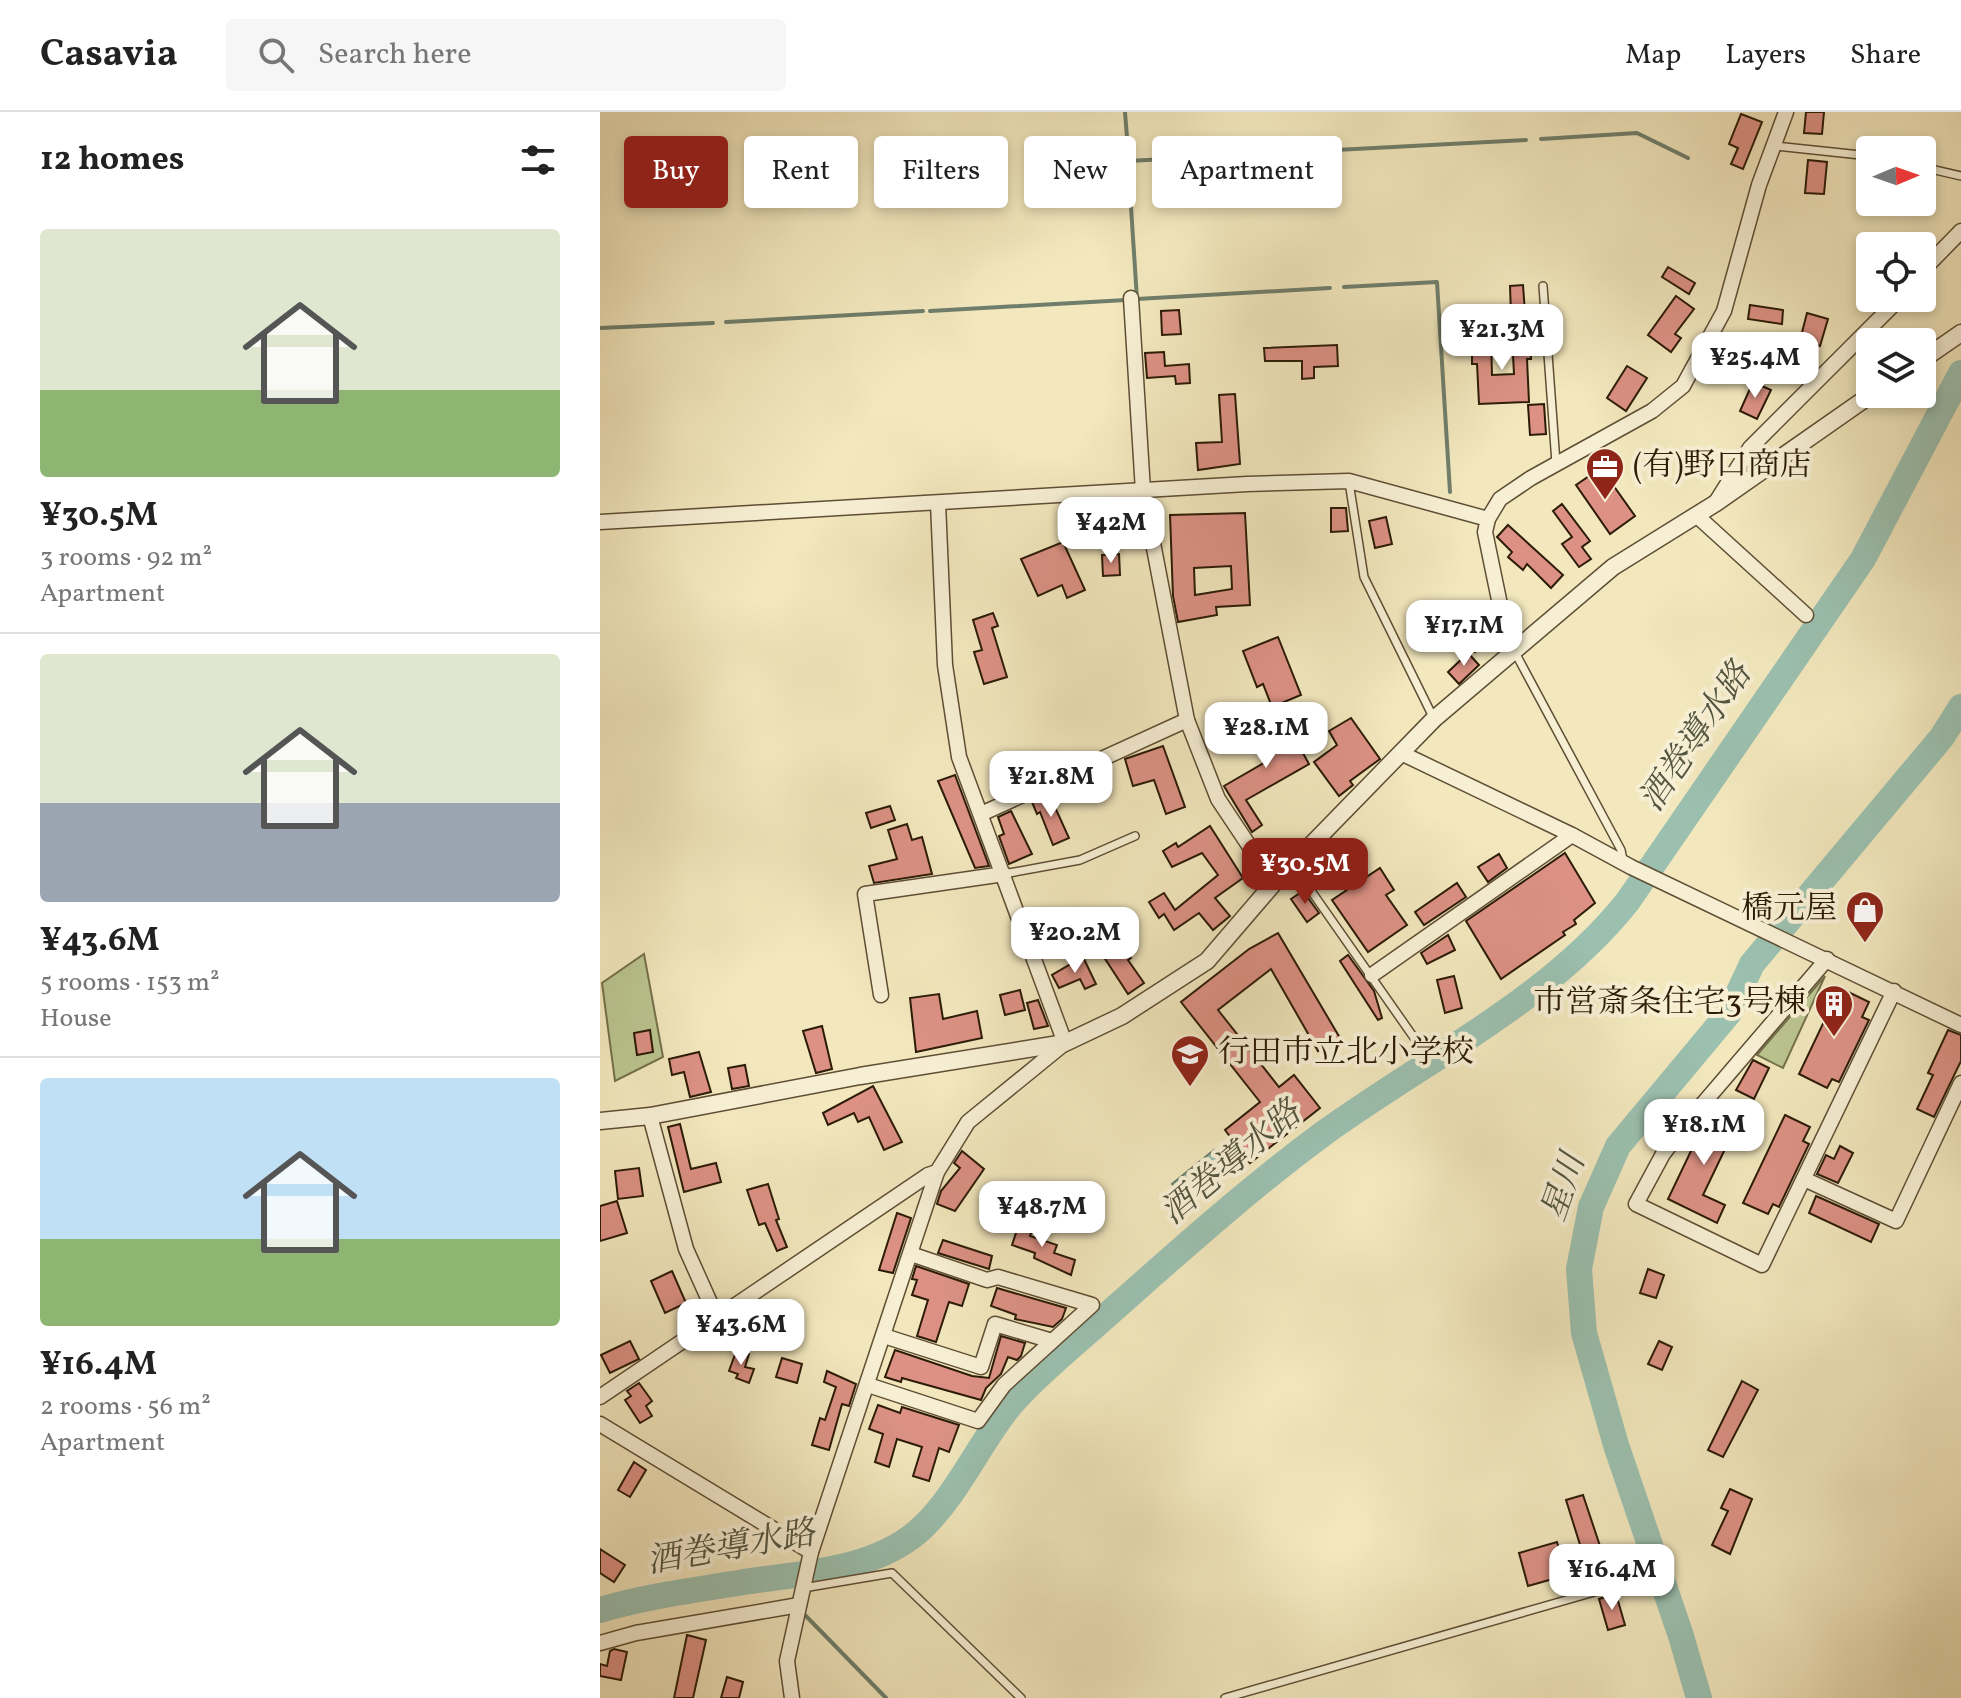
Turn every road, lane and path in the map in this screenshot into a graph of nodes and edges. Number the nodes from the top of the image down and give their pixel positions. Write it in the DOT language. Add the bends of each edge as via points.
graph roads {
  1 [pos="1786,112"];
  2 [pos="1772,146"];
  3 [pos="1856,155"];
  4 [pos="1936,170"];
  5 [pos="1961,176"];
  6 [pos="1961,231"];
  7 [pos="1936,257"];
  8 [pos="1543,286"];
  9 [pos="1131,298"];
  10 [pos="1886,312"];
  11 [pos="1961,333"];
  12 [pos="1936,350"];
  13 [pos="1856,405"];
  14 [pos="1556,465"];
  15 [pos="1349,481"];
  16 [pos="1143,491"];
  17 [pos="938,503"];
  18 [pos="1716,503"];
  19 [pos="1696,515"];
  20 [pos="1488,519"];
  21 [pos="600,522"];
  22 [pos="1806,615"];
  23 [pos="1510,653"];
  24 [pos="1434,719"];
  25 [pos="1187,720"];
  26 [pos="1401,753"];
  27 [pos="981,814"];
  28 [pos="1572,835"];
  29 [pos="1135,836"];
  30 [pos="1293,865"];
  31 [pos="1628,865"];
  32 [pos="1004,874"];
  33 [pos="1274,883"];
  34 [pos="1825,958"];
  35 [pos="1372,975"];
  36 [pos="1894,991"];
  37 [pos="881,995"];
  38 [pos="1961,1025"];
  39 [pos="1417,1042"];
  40 [pos="1065,1043"];
  41 [pos="1961,1083"];
  42 [pos="650,1116"];
  43 [pos="600,1121"];
  44 [pos="937,1172"];
  45 [pos="1804,1179"];
  46 [pos="911,1254"];
  47 [pos="717,1318"];
  48 [pos="884,1336"];
  49 [pos="1052,1341"];
  50 [pos="868,1385"];
  51 [pos="600,1397"];
  52 [pos="600,1424"];
  53 [pos="810,1555"];
  54 [pos="1622,1584"];
  55 [pos="804,1585"];
  56 [pos="799,1605"];
  57 [pos="600,1643"];
  58 [pos="792,1698"];
  59 [pos="1021,1698"];
  60 [pos="1225,1698"];
  1 -- 2 [label="street"];
  2 -- 3 [label="lane"];
  2 -- 14 [label="street" via="1724,311 1683,386 1652,411"];
  4 -- 5 [label="lane"];
  6 -- 7 [label="street"];
  8 -- 14 [label="lane"];
  9 -- 16 [label="street"];
  10 -- 18 [label="street" via="1750,448"];
  11 -- 12 [label="street"];
  13 -- 18 [label="street"];
  14 -- 20 [label="street" via="1500,499"];
  15 -- 16 [label="street"];
  15 -- 20 [label="street"];
  15 -- 24 [label="lane" via="1364,577"];
  16 -- 17 [label="street"];
  16 -- 25 [label="street"];
  17 -- 21 [label="street"];
  17 -- 27 [label="street" via="945,665 959,757"];
  18 -- 19 [label="street"];
  19 -- 22 [label="street"];
  19 -- 23 [label="street" via="1613,567"];
  20 -- 23 [label="street" via="1485,532"];
  23 -- 24 [label="street"];
  23 -- 31 [label="lane" via="1518,658"];
  24 -- 26 [label="street"];
  25 -- 27 [label="street"];
  25 -- 33 [label="street" via="1218,799"];
  26 -- 28 [label="street"];
  26 -- 30 [label="street"];
  27 -- 32 [label="street"];
  28 -- 31 [label="street"];
  28 -- 35 [label="street"];
  29 -- 32 [label="lane" via="1080,860"];
  30 -- 33 [label="street"];
  30 -- 35 [label="lane"];
  31 -- 34 [label="street"];
  32 -- 37 [label="street" via="865,894"];
  32 -- 40 [label="street"];
  33 -- 40 [label="street" via="1207,961 1122,1016"];
  34 -- 36 [label="street"];
  34 -- 45 [label="street" via="1689,1120 1636,1204 1762,1265"];
  35 -- 39 [label="lane"];
  36 -- 38 [label="street"];
  36 -- 45 [label="street"];
  40 -- 42 [label="street"];
  40 -- 44 [label="street" via="968,1122"];
  41 -- 45 [label="street" via="1896,1221"];
  42 -- 43 [label="street"];
  42 -- 47 [label="street" via="686,1249"];
  44 -- 46 [label="street"];
  44 -- 47 [label="street"];
  46 -- 48 [label="street"];
  46 -- 49 [label="street" via="987,1280 998,1277 1092,1305"];
  47 -- 51 [label="street"];
  48 -- 49 [label="street" via="981,1367 995,1324"];
  48 -- 50 [label="street"];
  49 -- 50 [label="street" via="1004,1385 978,1421"];
  50 -- 53 [label="street"];
  52 -- 53 [label="street"];
  53 -- 55 [label="street"];
  54 -- 60 [label="lane"];
  55 -- 56 [label="street"];
  55 -- 59 [label="lane" via="892,1573"];
  56 -- 57 [label="street"];
  56 -- 58 [label="street" via="787,1661"];
}
